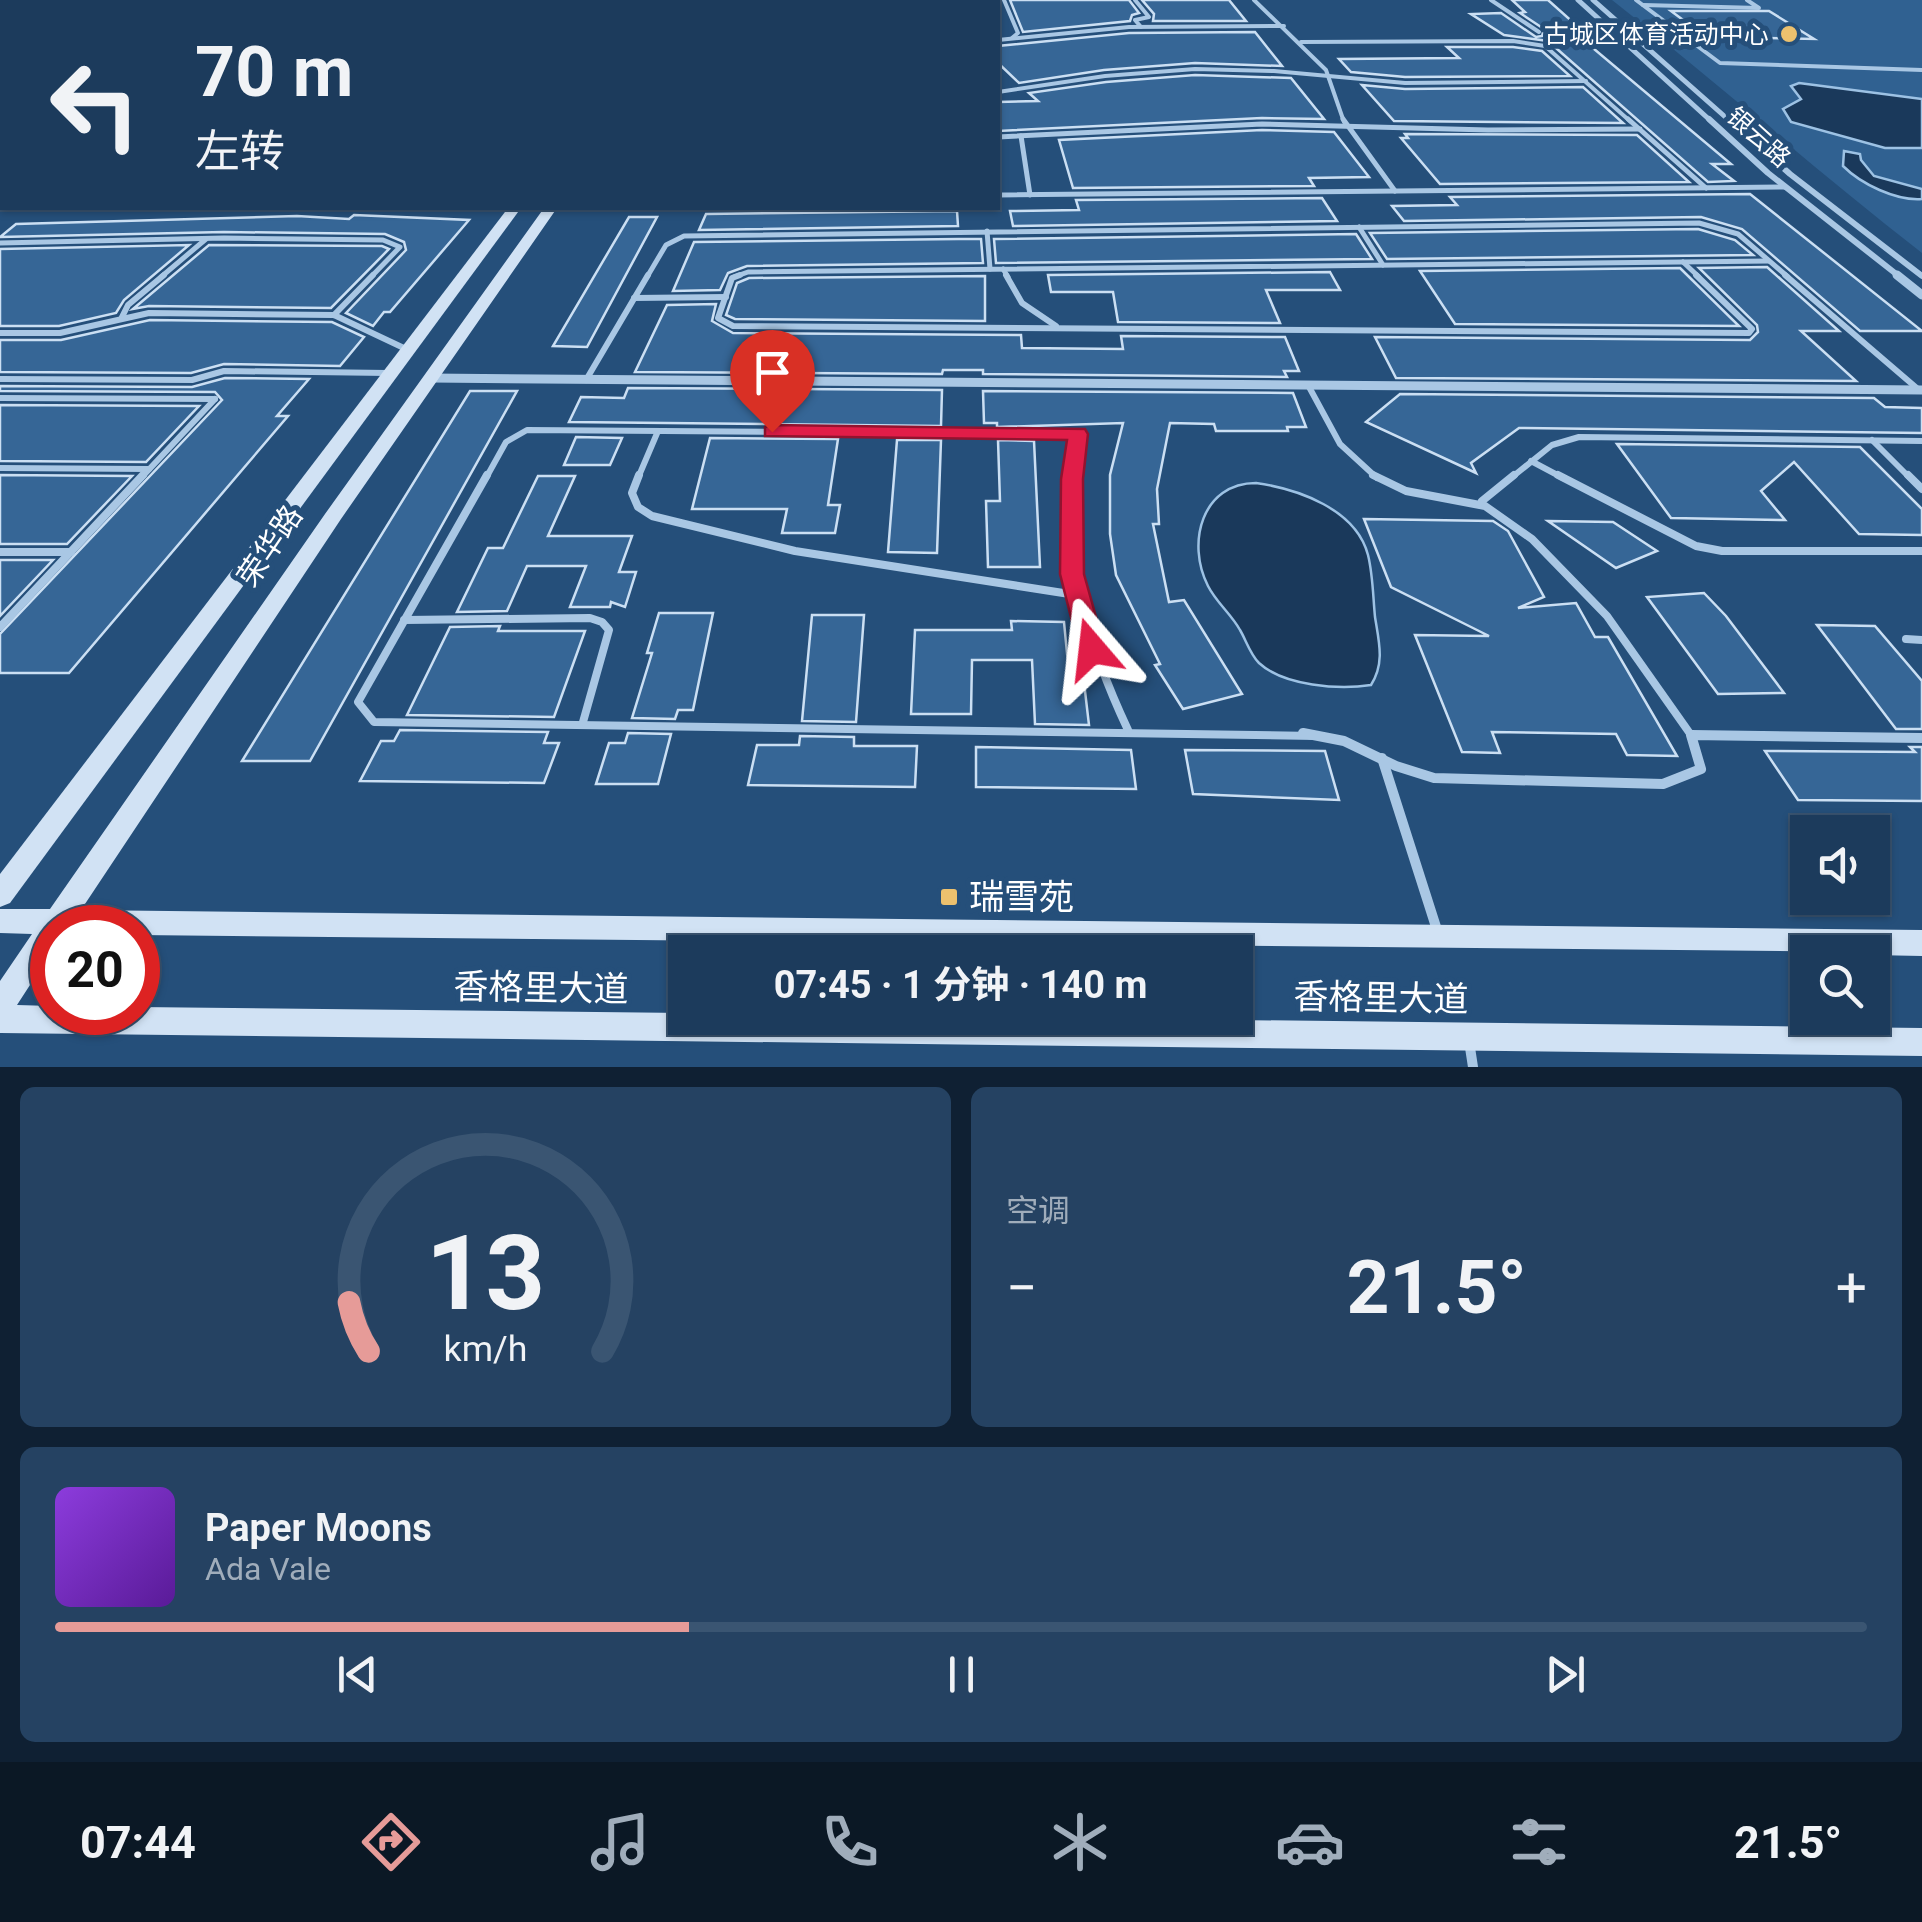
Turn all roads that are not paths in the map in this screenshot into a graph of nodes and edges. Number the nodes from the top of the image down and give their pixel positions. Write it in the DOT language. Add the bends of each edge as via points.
graph roads {
  1 [pos="1004,0"];
  2 [pos="1135,0"];
  3 [pos="1254,0"];
  4 [pos="1491,0"];
  5 [pos="1578,0"];
  6 [pos="1593,0"];
  7 [pos="1636,0"];
  8 [pos="1747,0"];
  9 [pos="1643,5"];
  10 [pos="1141,26"];
  11 [pos="1284,26"];
  12 [pos="1539,32"];
  13 [pos="1012,38"];
  14 [pos="1000,40"];
  15 [pos="1301,42"];
  16 [pos="1922,70"];
  17 [pos="1328,77"];
  18 [pos="1586,81"];
  19 [pos="1000,92"];
  20 [pos="1346,126"];
  21 [pos="1640,129"];
  22 [pos="1021,136"];
  23 [pos="1000,137"];
  24 [pos="1784,187"];
  25 [pos="1706,188"];
  26 [pos="1395,191"];
  27 [pos="1030,194"];
  28 [pos="1000,195"];
  29 [pos="512,210"];
  30 [pos="549,210"];
  31 [pos="1358,227"];
  32 [pos="986,231"];
  33 [pos="206,239"];
  34 [pos="0,243"];
  35 [pos="1769,261"];
  36 [pos="1683,262"];
  37 [pos="1383,265"];
  38 [pos="990,269"];
  39 [pos="1004,269"];
  40 [pos="1922,276"];
  41 [pos="1922,295"];
  42 [pos="726,297"];
  43 [pos="634,298"];
  44 [pos="334,316"];
  45 [pos="121,317"];
  46 [pos="1061,328"];
  47 [pos="0,333"];
  48 [pos="406,349"];
  49 [pos="388,373"];
  50 [pos="0,378"];
  51 [pos="430,378"];
  52 [pos="586,380"];
  53 [pos="1308,385"];
  54 [pos="1920,390"];
  55 [pos="0,398"];
  56 [pos="658,431"];
  57 [pos="1872,440"];
  58 [pos="1922,441"];
  59 [pos="1531,461"];
  60 [pos="0,468"];
  61 [pos="149,469"];
  62 [pos="1922,489"];
  63 [pos="1482,502"];
  64 [pos="1922,551"];
  65 [pos="0,552"];
  66 [pos="71,552"];
  67 [pos="1076,596"];
  68 [pos="404,620"];
  69 [pos="0,627"];
  70 [pos="1906,640"];
  71 [pos="1922,640"];
  72 [pos="582,722"];
  73 [pos="1128,730"];
  74 [pos="1691,734"];
  75 [pos="1922,738"];
  76 [pos="1382,758"];
  77 [pos="0,895"];
  78 [pos="68,905"];
  79 [pos="0,921"];
  80 [pos="30,924"];
  81 [pos="160,927"];
  82 [pos="1439,937"];
  83 [pos="1922,942"];
  84 [pos="30,962"];
  85 [pos="0,1006"];
  86 [pos="0,1019"];
  87 [pos="1916,1046"];
  88 [pos="1471,1052"];
  1 -- 13 [label="lane" via="1018,33"];
  2 -- 10 [label="lane" via="1149,18 1135,20"];
  3 -- 11 [label="lane"];
  4 -- 12 [label="lane"];
  5 -- 24 [label="street, 银云路"];
  6 -- 40 [label="street, 银云路" via="1790,174"];
  7 -- 9 [label="lane"];
  8 -- 9 [label="lane" via="1759,8"];
  9 -- 16 [label="lane" via="1720,63"];
  10 -- 11 [label="lane"];
  10 -- 13 [label="lane"];
  11 -- 15 [label="lane"];
  13 -- 14 [label="lane"];
  15 -- 17 [label="lane"];
  15 -- 18 [label="lane" via="1522,41 1545,46"];
  17 -- 18 [label="lane"];
  17 -- 19 [label="lane" via="1196,69"];
  17 -- 20 [label="lane"];
  18 -- 21 [label="lane"];
  20 -- 21 [label="lane"];
  20 -- 22 [label="lane"];
  20 -- 26 [label="lane"];
  21 -- 25 [label="lane"];
  22 -- 23 [label="lane"];
  22 -- 27 [label="lane"];
  24 -- 25 [label="lane"];
  24 -- 41 [label="street, 银云路"];
  25 -- 26 [label="lane"];
  26 -- 27 [label="lane"];
  27 -- 28 [label="lane"];
  29 -- 48 [label="main road, 荣华路"];
  30 -- 51 [label="main road, 荣华路"];
  31 -- 32 [label="lane"];
  31 -- 35 [label="lane" via="1706,224 1738,234"];
  31 -- 37 [label="lane"];
  32 -- 38 [label="lane"];
  32 -- 43 [label="lane" via="684,236 666,245"];
  33 -- 34 [label="lane"];
  33 -- 44 [label="lane" via="398,244"];
  33 -- 45 [label="lane"];
  35 -- 36 [label="lane"];
  35 -- 54 [label="lane"];
  36 -- 37 [label="lane"];
  36 -- 46 [label="lane" via="1749,333"];
  37 -- 39 [label="lane"];
  38 -- 39 [label="lane"];
  38 -- 42 [label="lane" via="748,272 732,278"];
  39 -- 46 [label="lane" via="1022,303"];
  42 -- 43 [label="lane"];
  42 -- 46 [label="lane" via="718,318 733,326"];
  43 -- 52 [label="lane"];
  44 -- 45 [label="lane"];
  44 -- 48 [label="lane"];
  45 -- 47 [label="lane" via="60,333"];
  48 -- 49 [label="main road, 荣华路"];
  49 -- 50 [label="lane"];
  49 -- 77 [label="main road, 荣华路"];
  51 -- 52 [label="street"];
  51 -- 78 [label="main road, 荣华路"];
  52 -- 53 [label="street"];
  53 -- 54 [label="street"];
  53 -- 63 [label="lane" via="1332,438 1371,476 1433,498"];
  55 -- 61 [label="lane" via="215,399"];
  56 -- 67 [label="lane" via="632,493 652,516 795,551"];
  56 -- 67 [label="lane" via="1078,434 1070,524"];
  56 -- 68 [label="lane" via="515,434"];
  57 -- 58 [label="lane"];
  57 -- 59 [label="lane" via="1578,437"];
  57 -- 62 [label="lane"];
  59 -- 63 [label="lane"];
  59 -- 64 [label="lane" via="1696,546"];
  60 -- 61 [label="lane"];
  61 -- 66 [label="lane"];
  63 -- 74 [label="lane" via="1594,598"];
  65 -- 66 [label="lane"];
  66 -- 69 [label="lane"];
  67 -- 73 [label="lane"];
  68 -- 72 [label="lane" via="602,622 609,630"];
  68 -- 72 [label="lane" via="358,702 374,722"];
  70 -- 71 [label="lane"];
  72 -- 73 [label="lane"];
  73 -- 76 [label="lane" via="1302,732"];
  74 -- 75 [label="lane"];
  74 -- 76 [label="lane" via="1700,768 1663,784 1453,780 1416,774"];
  76 -- 82 [label="lane"];
  79 -- 80 [label="main road, 香格里大道"];
  81 -- 82 [label="main road, 香格里大道"];
  82 -- 83 [label="main road, 香格里大道"];
  84 -- 85 [label="main road, 荣华路"];
  86 -- 88 [label="main road, 香格里大道"];
  87 -- 88 [label="main road, 香格里大道"];
}
